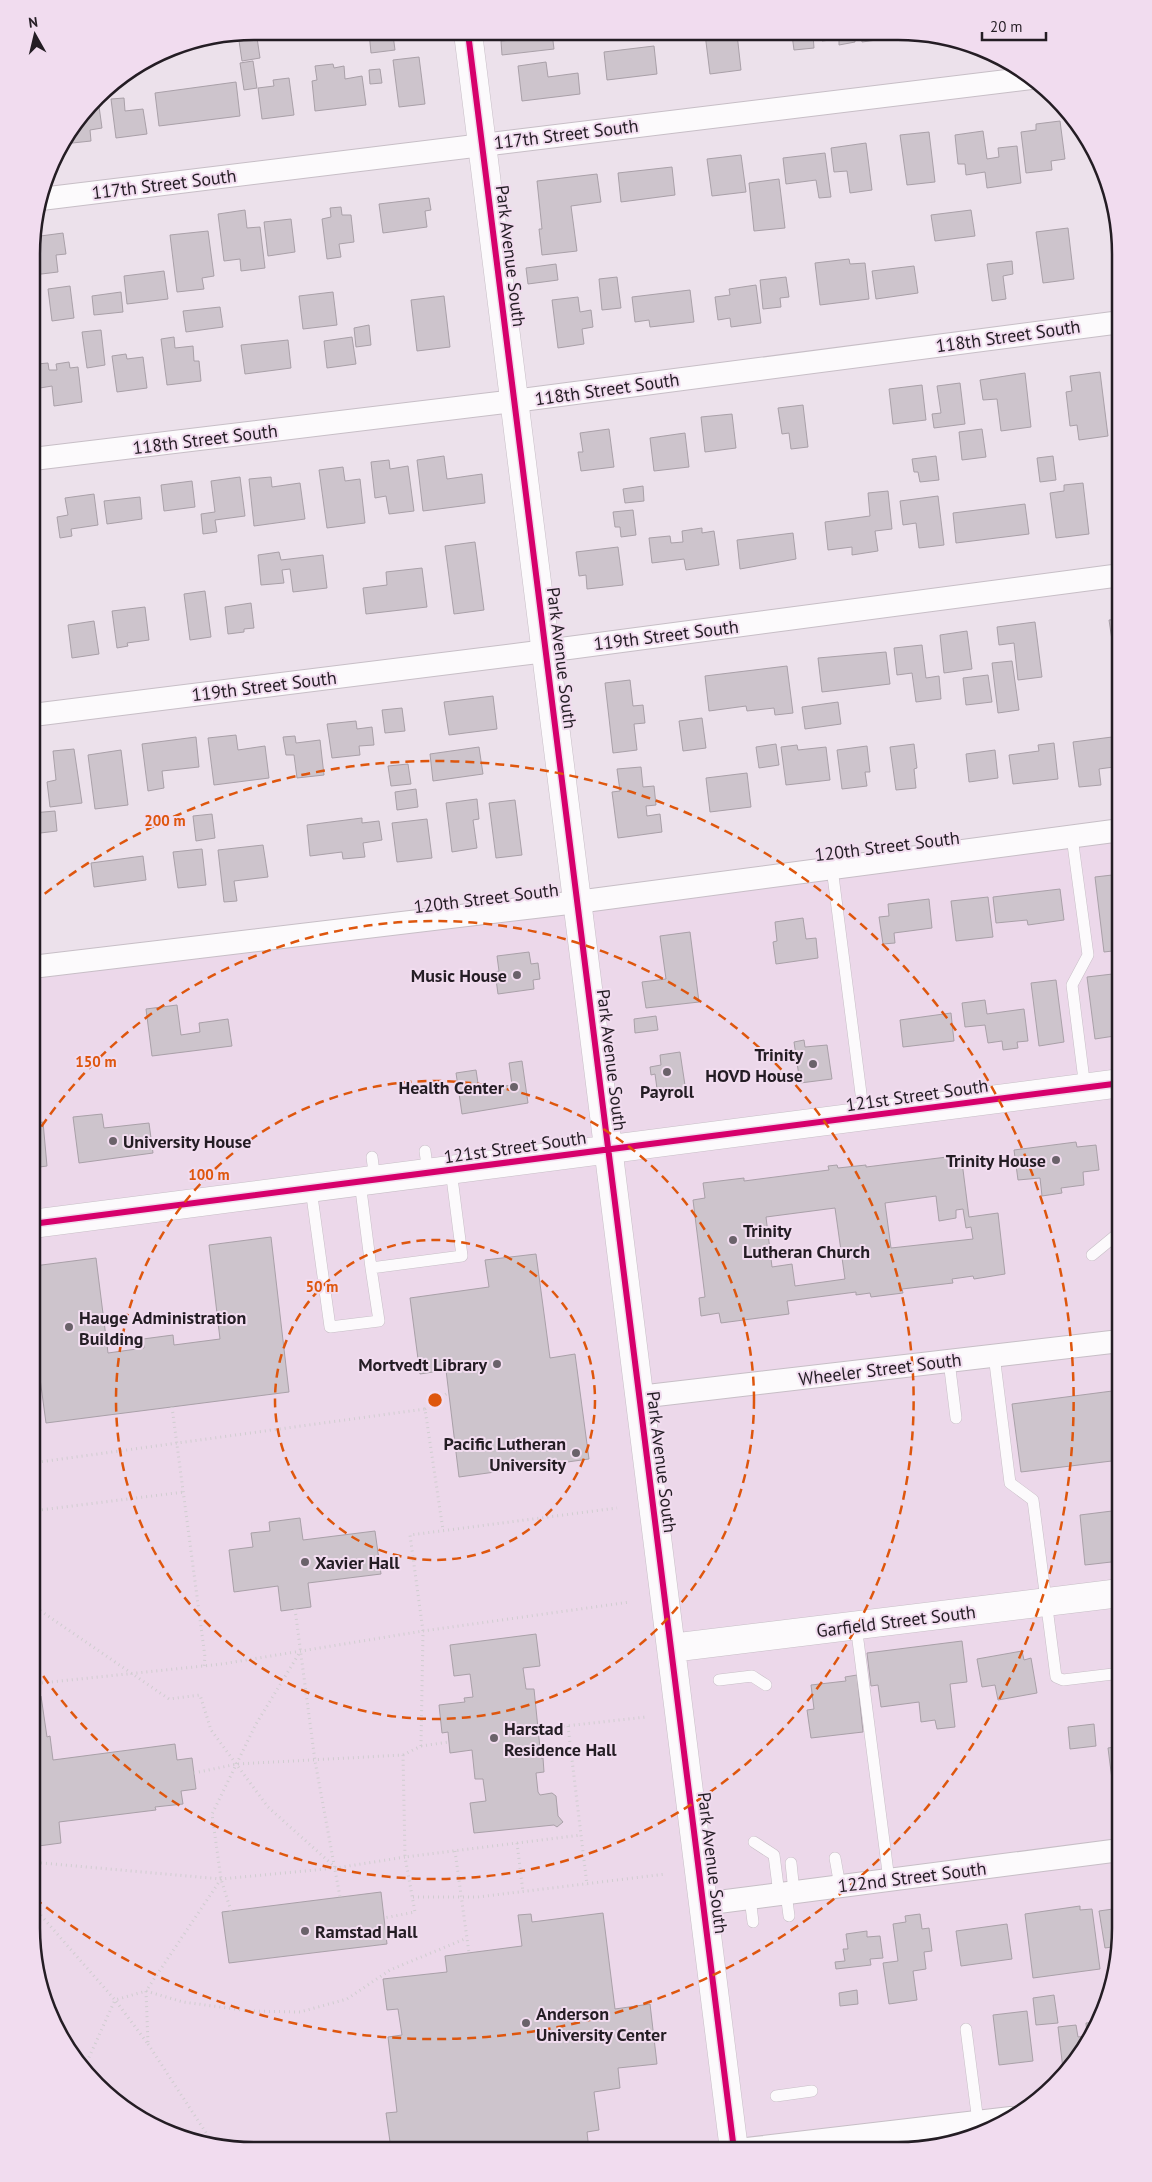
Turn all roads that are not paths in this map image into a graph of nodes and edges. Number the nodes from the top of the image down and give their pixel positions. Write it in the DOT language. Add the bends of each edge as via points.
graph roads {
  1 [pos="469,40"];
  2 [pos="1021,79"];
  3 [pos="482,145"];
  4 [pos="47,198"];
  5 [pos="1112,323"];
  6 [pos="514,401"];
  7 [pos="40,458"];
  8 [pos="1112,576"];
  9 [pos="546,651"];
  10 [pos="40,714"];
  11 [pos="1112,831"];
  12 [pos="1072,837"];
  13 [pos="832,868"];
  14 [pos="577,902"];
  15 [pos="40,966"];
  16 [pos="1112,1084"];
  17 [pos="1085,1088"];
  18 [pos="864,1117"];
  19 [pos="608,1149"];
  20 [pos="434,1165"];
  21 [pos="368,1181"];
  22 [pos="313,1200"];
  23 [pos="40,1223"];
  24 [pos="1112,1239"];
  25 [pos="1092,1255"];
  26 [pos="371,1268"];
  27 [pos="1112,1341"];
  28 [pos="994,1356"];
  29 [pos="949,1361"];
  30 [pos="639,1397"];
  31 [pos="956,1418"];
  32 [pos="1112,1594"];
  33 [pos="1046,1602"];
  34 [pos="856,1626"];
  35 [pos="671,1648"];
  36 [pos="1112,1674"];
  37 [pos="720,1680"];
  38 [pos="766,1686"];
  39 [pos="754,1842"];
  40 [pos="1112,1851"];
  41 [pos="835,1858"];
  42 [pos="790,1863"];
  43 [pos="890,1880"];
  44 [pos="840,1886"];
  45 [pos="787,1893"];
  46 [pos="750,1898"];
  47 [pos="703,1904"];
  48 [pos="789,1916"];
  49 [pos="753,1922"];
  50 [pos="966,2029"];
  51 [pos="812,2091"];
  52 [pos="776,2096"];
  53 [pos="991,2120"];
  54 [pos="978,2122"];
  55 [pos="733,2142"];
  56 [pos="807,2142"];
  1 -- 3 [label="street, Park Avenue South"];
  2 -- 3 [label="street, 117th Street South"];
  3 -- 4 [label="street, 117th Street South"];
  3 -- 6 [label="street, Park Avenue South"];
  5 -- 6 [label="street, 118th Street South"];
  6 -- 7 [label="street, 118th Street South"];
  6 -- 9 [label="street, Park Avenue South"];
  8 -- 9 [label="street, 119th Street South"];
  9 -- 10 [label="street, 119th Street South"];
  9 -- 14 [label="street, Park Avenue South"];
  11 -- 12 [label="street, 120th Street South"];
  12 -- 13 [label="street, 120th Street South"];
  12 -- 17 [label="lane" via="1088,955 1072,985"];
  13 -- 14 [label="street, 120th Street South"];
  13 -- 18 [label="lane"];
  14 -- 15 [label="street, 120th Street South"];
  14 -- 19 [label="street, Park Avenue South"];
  16 -- 17 [label="street, 121st Street South"];
  17 -- 18 [label="street, 121st Street South"];
  18 -- 19 [label="street, 121st Street South"];
  19 -- 20 [label="street, 121st Street South"];
  19 -- 30 [label="street, Park Avenue South"];
  20 -- 21 [label="street, 121st Street South"];
  20 -- 26 [label="lane" via="462,1256"];
  21 -- 22 [label="street, 121st Street South"];
  21 -- 26 [label="lane"];
  22 -- 23 [label="street, 121st Street South"];
  22 -- 26 [label="lane" via="330,1327 379,1321"];
  24 -- 25 [label="lane"];
  27 -- 28 [label="street, Wheeler Street South"];
  28 -- 29 [label="street, Wheeler Street South"];
  28 -- 33 [label="lane" via="1010,1483 1032,1500"];
  29 -- 30 [label="street, Wheeler Street South"];
  29 -- 31 [label="lane"];
  30 -- 35 [label="street, Park Avenue South"];
  32 -- 33 [label="street, Garfield Street South"];
  33 -- 34 [label="street, Garfield Street South"];
  33 -- 36 [label="lane" via="1056,1677 1063,1680"];
  34 -- 35 [label="street, Garfield Street South"];
  34 -- 43 [label="lane"];
  35 -- 47 [label="street, Park Avenue South"];
  37 -- 38 [label="lane" via="752,1676"];
  39 -- 45 [label="lane" via="774,1855"];
  40 -- 43 [label="street, 122nd Street South"];
  41 -- 44 [label="lane"];
  42 -- 45 [label="lane"];
  43 -- 44 [label="street, 122nd Street South"];
  44 -- 45 [label="street, 122nd Street South"];
  45 -- 46 [label="street, 122nd Street South"];
  45 -- 48 [label="lane"];
  46 -- 47 [label="street, 122nd Street South"];
  46 -- 49 [label="lane"];
  47 -- 55 [label="street, Park Avenue South"];
  50 -- 54 [label="lane"];
  51 -- 52 [label="lane"];
  53 -- 54 [label="street"];
  54 -- 56 [label="street"];
}
